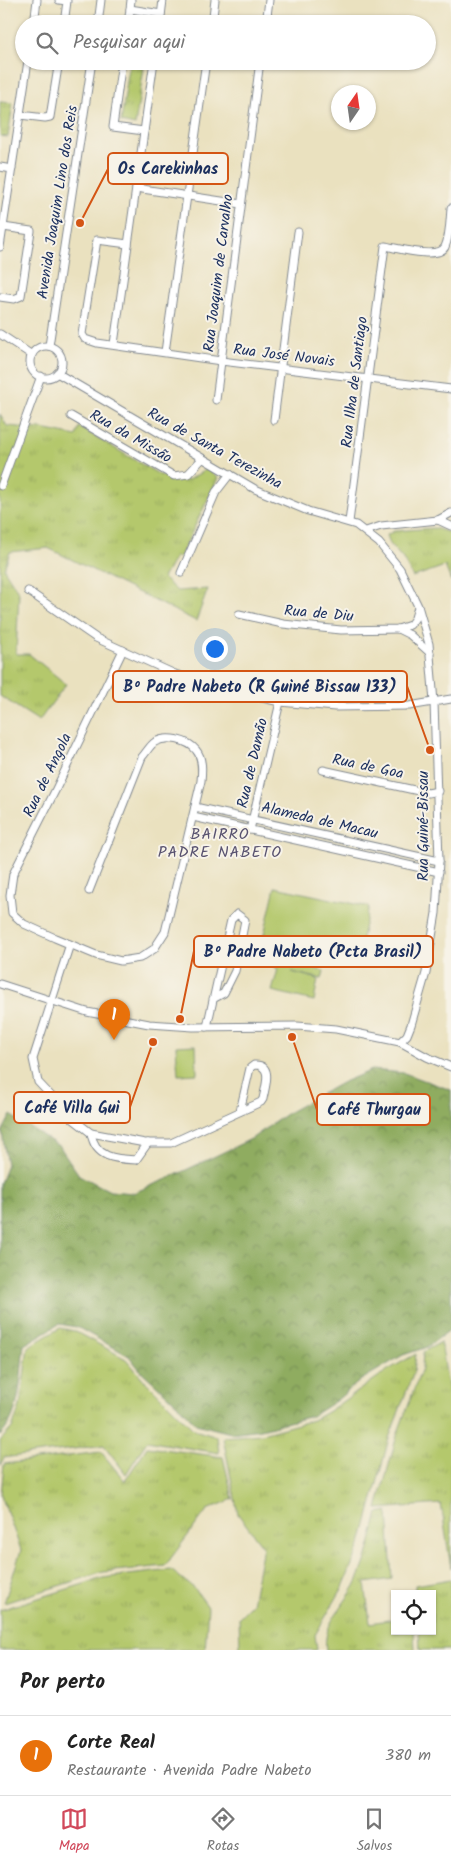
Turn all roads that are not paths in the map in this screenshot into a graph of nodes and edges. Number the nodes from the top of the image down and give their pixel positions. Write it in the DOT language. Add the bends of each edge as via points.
graph roads {
  1 [pos="37,0"];
  2 [pos="59,0"];
  3 [pos="101,0"];
  4 [pos="131,0"];
  5 [pos="163,0"];
  6 [pos="215,0"];
  7 [pos="269,0"];
  8 [pos="68,1"];
  9 [pos="130,9"];
  10 [pos="161,14"];
  11 [pos="35,15"];
  12 [pos="66,15"];
  13 [pos="99,15"];
  14 [pos="129,15"];
  15 [pos="213,15"];
  16 [pos="267,15"];
  17 [pos="27,70"];
  18 [pos="58,70"];
  19 [pos="91,70"];
  20 [pos="121,70"];
  21 [pos="153,70"];
  22 [pos="205,70"];
  23 [pos="259,70"];
  24 [pos="20,115"];
  25 [pos="144,131"];
  26 [pos="0,167"];
  27 [pos="12,169"];
  28 [pos="136,188"];
  29 [pos="187,196"];
  30 [pos="241,204"];
  31 [pos="451,208"];
  32 [pos="3,227"];
  33 [pos="298,232"];
  34 [pos="128,244"];
  35 [pos="0,247"];
  36 [pos="0,297"];
  37 [pos="0,334"];
  38 [pos="114,344"];
  39 [pos="50,346"];
  40 [pos="164,352"];
  41 [pos="32,355"];
  42 [pos="221,361"];
  43 [pos="280,369"];
  44 [pos="56,373"];
  45 [pos="41,376"];
  46 [pos="368,379"];
  47 [pos="451,390"];
  48 [pos="216,400"];
  49 [pos="71,416"];
  50 [pos="274,420"];
  51 [pos="202,459"];
  52 [pos="230,474"];
  53 [pos="1,486"];
  54 [pos="451,513"];
  55 [pos="438,520"];
  56 [pos="349,522"];
  57 [pos="451,526"];
  58 [pos="366,531"];
  59 [pos="181,573"];
  60 [pos="28,591"];
  61 [pos="418,606"];
  62 [pos="239,614"];
  63 [pos="398,629"];
  64 [pos="124,650"];
  65 [pos="430,653"];
  66 [pos="451,699"];
  67 [pos="280,702"];
  68 [pos="434,702"];
  69 [pos="322,770"];
  70 [pos="438,791"];
  71 [pos="195,807"];
  72 [pos="193,817"];
  73 [pos="253,820"];
  74 [pos="250,830"];
  75 [pos="439,861"];
  76 [pos="438,872"];
  77 [pos="89,890"];
  78 [pos="70,944"];
  79 [pos="0,984"];
  80 [pos="213,999"];
  81 [pos="50,1001"];
  82 [pos="207,1027"];
  83 [pos="400,1042"];
  84 [pos="451,1067"];
  85 [pos="240,1111"];
  86 [pos="91,1133"];
  87 [pos="148,1143"];
  1 -- 11 [label="street"];
  2 -- 8 [label="street"];
  3 -- 13 [label="street"];
  4 -- 9 [label="street"];
  5 -- 10 [label="street"];
  6 -- 15 [label="street"];
  7 -- 16 [label="street"];
  8 -- 12 [label="street"];
  9 -- 10 [label="street"];
  9 -- 14 [label="street"];
  17 -- 24 [label="street"];
  18 -- 24 [label="street" via="50,118"];
  19 -- 39 [label="street, Avenida Joaquim Lino dos Reis"];
  20 -- 25 [label="street" via="113,126"];
  21 -- 25 [label="street"];
  22 -- 29 [label="street"];
  23 -- 30 [label="street, Rua Joaquim de Carvalho"];
  24 -- 27 [label="street"];
  25 -- 28 [label="street"];
  26 -- 27 [label="street"];
  27 -- 32 [label="street"];
  28 -- 29 [label="street"];
  28 -- 34 [label="street"];
  29 -- 30 [label="street"];
  29 -- 40 [label="street"];
  30 -- 42 [label="street, Rua Joaquim de Carvalho"];
  31 -- 46 [label="street, Rua Ilha de Santiago" via="447,241 438,253 384,246"];
  32 -- 35 [label="street"];
  32 -- 36 [label="street" via="32,231 22,296 14,299"];
  33 -- 43 [label="street"];
  34 -- 38 [label="street"];
  34 -- 38 [label="street, Rua José Novais" via="97,240 82,334 84,339"];
  37 -- 41 [label="street"];
  38 -- 40 [label="street, Rua José Novais"];
  39 -- 41 [label="street" via="41,347"];
  39 -- 44 [label="street" via="61,356 62,363"];
  40 -- 42 [label="street, Rua José Novais"];
  41 -- 45 [label="street" via="31,367"];
  42 -- 43 [label="street, Rua José Novais"];
  42 -- 48 [label="street, Rua Joaquim de Carvalho"];
  43 -- 46 [label="street, Rua José Novais"];
  43 -- 50 [label="street"];
  44 -- 45 [label="street"];
  44 -- 51 [label="street, Rua de Santa Terezinha"];
  45 -- 53 [label="street"];
  46 -- 47 [label="street, Rua José Novais"];
  46 -- 56 [label="street, Rua Ilha de Santiago"];
  49 -- 51 [label="street, Rua da Missão" via="174,476 188,474"];
  51 -- 52 [label="street, Rua de Santa Terezinha"];
  52 -- 56 [label="street, Rua de Santa Terezinha" via="255,489 308,511"];
  52 -- 59 [label="street" via="216,492"];
  54 -- 55 [label="street"];
  55 -- 57 [label="street"];
  55 -- 58 [label="street" via="381,526"];
  56 -- 58 [label="street, Rua de Santa Terezinha"];
  58 -- 61 [label="street, Rua Guiné-Bissau" via="400,569"];
  60 -- 64 [label="street" via="96,638"];
  61 -- 63 [label="street" via="410,625"];
  61 -- 65 [label="street, Rua Guiné-Bissau"];
  62 -- 63 [label="street, Rua de Diu" via="283,624 341,630"];
  63 -- 65 [label="street"];
  64 -- 67 [label="street" via="175,674"];
  64 -- 78 [label="street, Rua de Angola" via="13,874 12,913 24,924"];
  65 -- 68 [label="street, Rua Guiné-Bissau"];
  66 -- 68 [label="street"];
  67 -- 68 [label="street" via="335,707 409,706"];
  67 -- 73 [label="street, Rua de Damão"];
  68 -- 70 [label="street, Rua Guiné-Bissau"];
  69 -- 70 [label="street, Rua de Goa" via="428,793"];
  70 -- 75 [label="street, Rua Guiné-Bissau"];
  71 -- 72 [label="street, Rua de Angola"];
  71 -- 73 [label="street, Alameda de Macau"];
  71 -- 77 [label="street, Rua de Angola" via="202,765 197,751 187,743 175,740 154,742 142,757"];
  72 -- 74 [label="street, Alameda de Macau"];
  72 -- 78 [label="street, Rua de Angola" via="165,932 154,949 140,958 121,961"];
  73 -- 74 [label="street, Rua de Damão"];
  73 -- 75 [label="street, Alameda de Macau"];
  74 -- 76 [label="street, Alameda de Macau"];
  75 -- 76 [label="street, Rua Guiné-Bissau"];
  76 -- 83 [label="street, Rua Guiné-Bissau" via="436,913 426,973 409,1030"];
  78 -- 81 [label="street"];
  79 -- 81 [label="street"];
  80 -- 80 [label="street" via="224,992 235,971 245,920 237,914 231,920"];
  80 -- 82 [label="street"];
  81 -- 82 [label="street" via="129,1021"];
  81 -- 86 [label="street" via="33,1059 38,1082 72,1119"];
  82 -- 83 [label="street" via="316,1027"];
  83 -- 84 [label="street"];
  85 -- 85 [label="street" via="250,1068 254,1064 261,1065 267,1074 263,1099"];
  85 -- 87 [label="street" via="171,1143"];
  86 -- 87 [label="street"];
  86 -- 87 [label="street" via="92,1141 113,1159 136,1160"];
}
